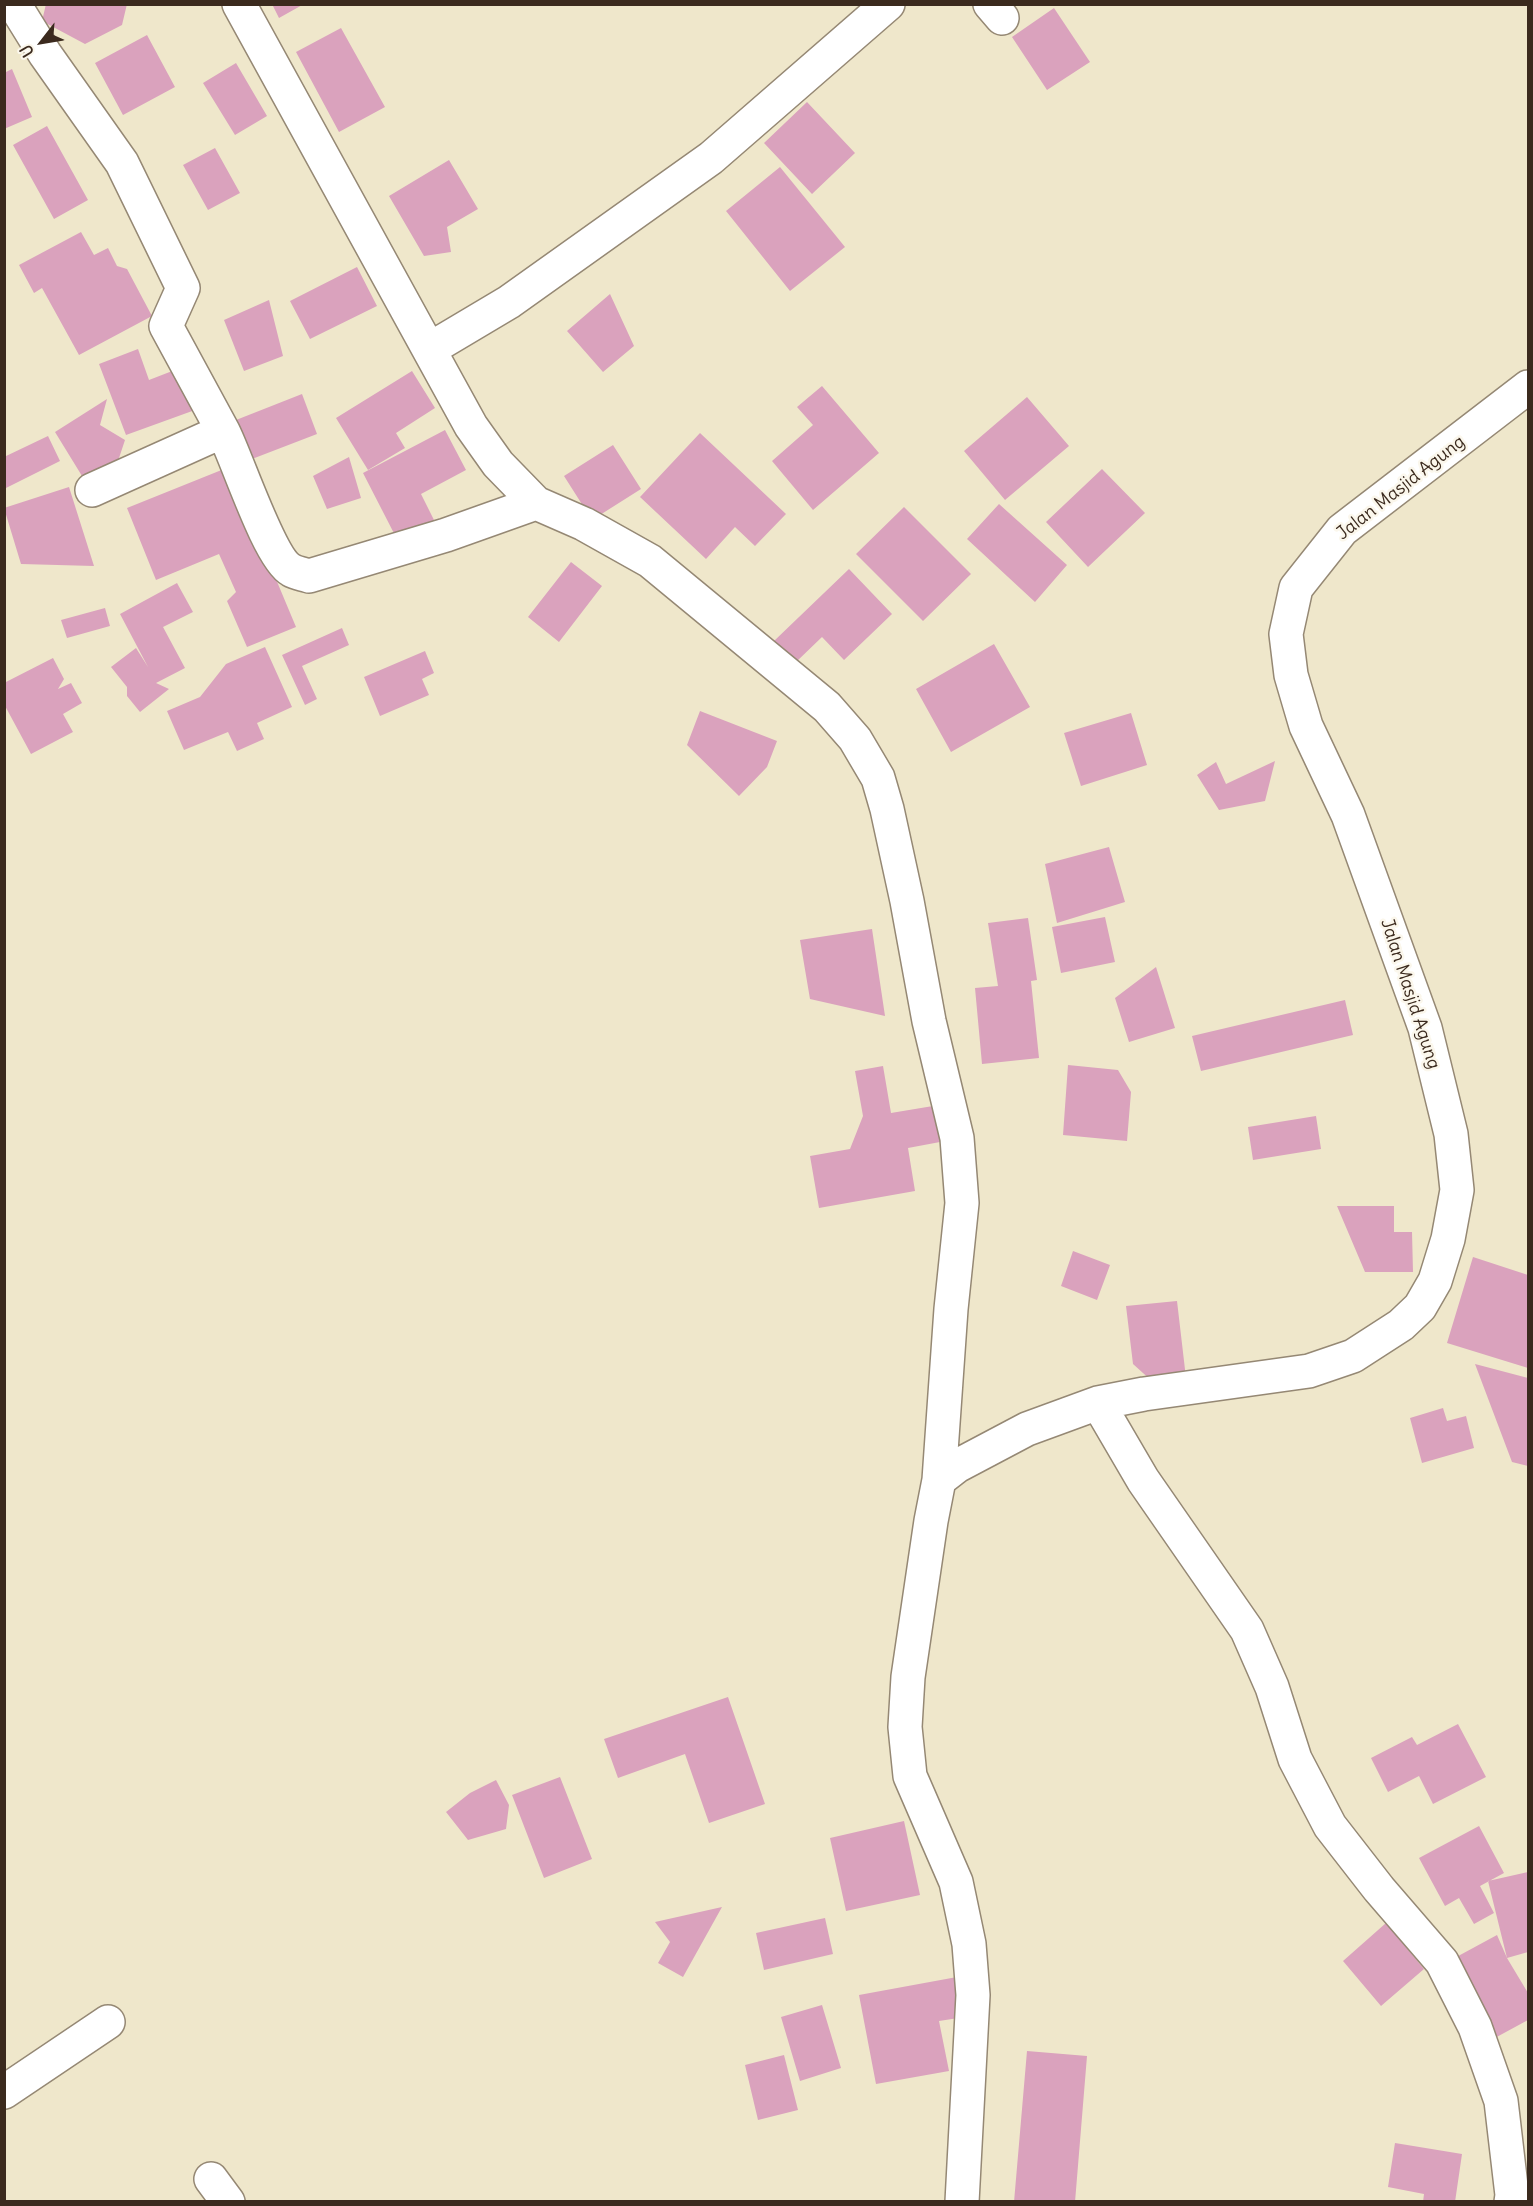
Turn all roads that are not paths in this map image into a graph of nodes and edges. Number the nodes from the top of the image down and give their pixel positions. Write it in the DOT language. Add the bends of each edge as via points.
graph roads {
  1 [pos="14,4"];
  2 [pos="239,4"];
  3 [pos="888,4"];
  4 [pos="430,349"];
  5 [pos="1528,387"];
  6 [pos="223,431"];
  7 [pos="92,490"];
  8 [pos="536,503"];
  9 [pos="1098,1403"];
  10 [pos="939,1480"];
  11 [pos="108,2022"];
  12 [pos="4,2092"];
  13 [pos="962,2202"];
  14 [pos="1511,2202"];
  1 -- 6 [label="street" via="122,163 183,288 166,326"];
  2 -- 4 [label="street"];
  3 -- 4 [label="street" via="711,158 508,302"];
  4 -- 8 [label="street" via="471,426 498,464"];
  5 -- 9 [label="street, Jalan Masjid Agung" via="1342,530 1296,588 1286,634 1291,675 1306,726 1348,815 1425,1029 1451,1134 1457,1190 1435,1281 1420,1307 1401,1325 1353,1356 1309,1371"];
  6 -- 7 [label="street"];
  6 -- 8 [label="street" via="247,493 280,560 290,570 309,576"];
  8 -- 10 [label="street" via="584,524 650,561 827,706 855,739 878,778 957,1138 962,1203"];
  9 -- 10 [label="street, Jalan Masjid Agung" via="1027,1429 957,1466"];
  9 -- 14 [label="street" via="1143,1480 1247,1630 1272,1687 1295,1758 1330,1826 1442,1962 1475,2027 1502,2101"];
  10 -- 13 [label="street" via="908,1677 905,1726 910,1776 956,1882 969,1944 973,1995"];
  11 -- 12 [label="street"];
}
